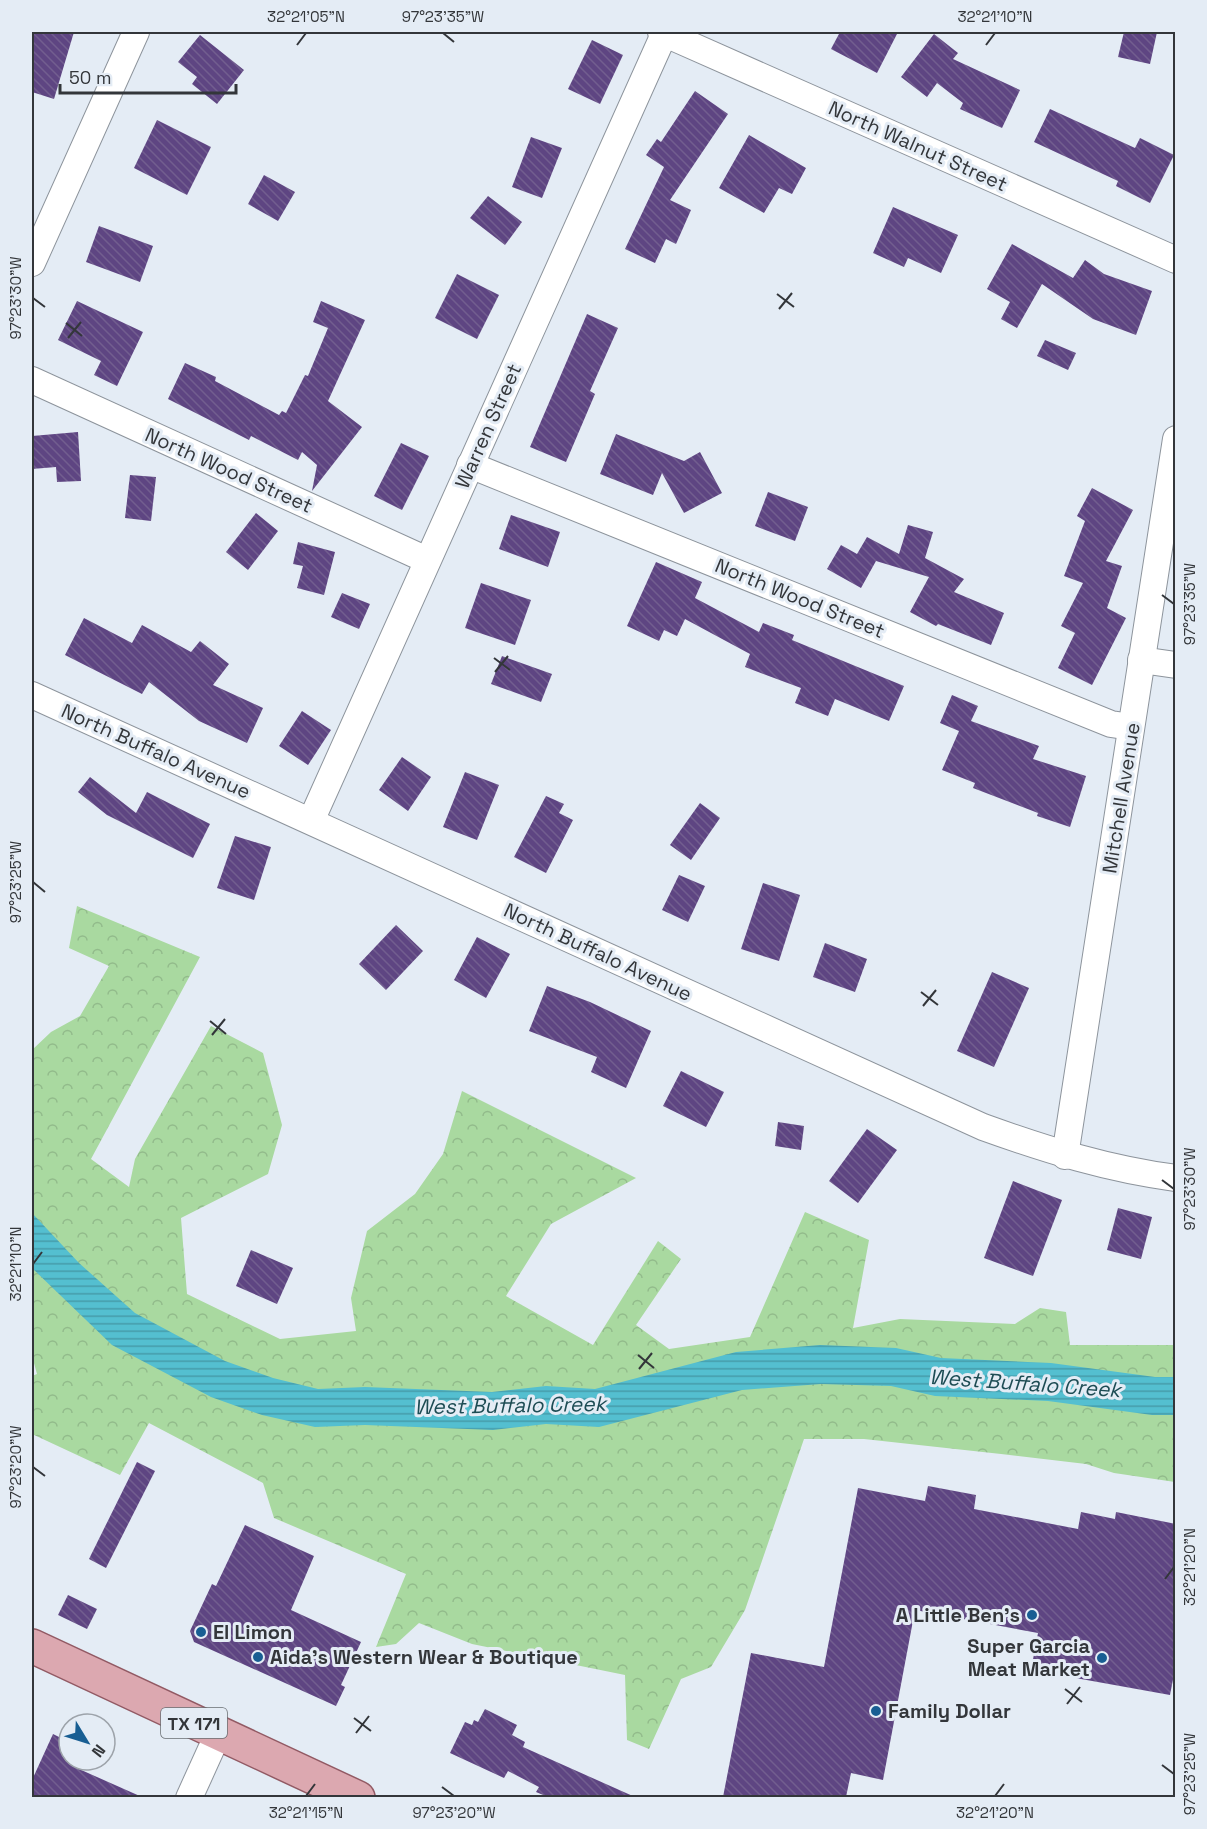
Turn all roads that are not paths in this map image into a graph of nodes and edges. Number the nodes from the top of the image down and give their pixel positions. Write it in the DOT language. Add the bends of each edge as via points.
graph roads {
  1 [pos="136,32"];
  2 [pos="664,32"];
  3 [pos="1176,260"];
  4 [pos="32,263"];
  5 [pos="32,380"];
  6 [pos="1176,439"];
  7 [pos="470,465"];
  8 [pos="427,560"];
  9 [pos="1141,660"];
  10 [pos="1176,665"];
  11 [pos="32,695"];
  12 [pos="1131,727"];
  13 [pos="311,821"];
  14 [pos="1065,1156"];
  15 [pos="1176,1178"];
  16 [pos="32,1646"];
  17 [pos="218,1734"];
  18 [pos="189,1797"];
  19 [pos="358,1797"];
  1 -- 4 [label="street"];
  2 -- 3 [label="street, North Walnut Street"];
  2 -- 7 [label="street, Warren Street"];
  5 -- 8 [label="street, North Wood Street"];
  6 -- 9 [label="street, Mitchell Avenue"];
  7 -- 8 [label="street, Warren Street"];
  7 -- 12 [label="street, North Wood Street" via="1100,719"];
  8 -- 13 [label="street, Warren Street"];
  9 -- 10 [label="street"];
  9 -- 12 [label="street, Mitchell Avenue"];
  11 -- 13 [label="street, North Buffalo Avenue"];
  12 -- 14 [label="street, Mitchell Avenue"];
  13 -- 14 [label="street, North Buffalo Avenue" via="983,1127"];
  14 -- 15 [label="street, North Buffalo Avenue"];
  16 -- 17 [label="main road, TX 171"];
  17 -- 18 [label="street"];
  17 -- 19 [label="main road, TX 171"];
}
